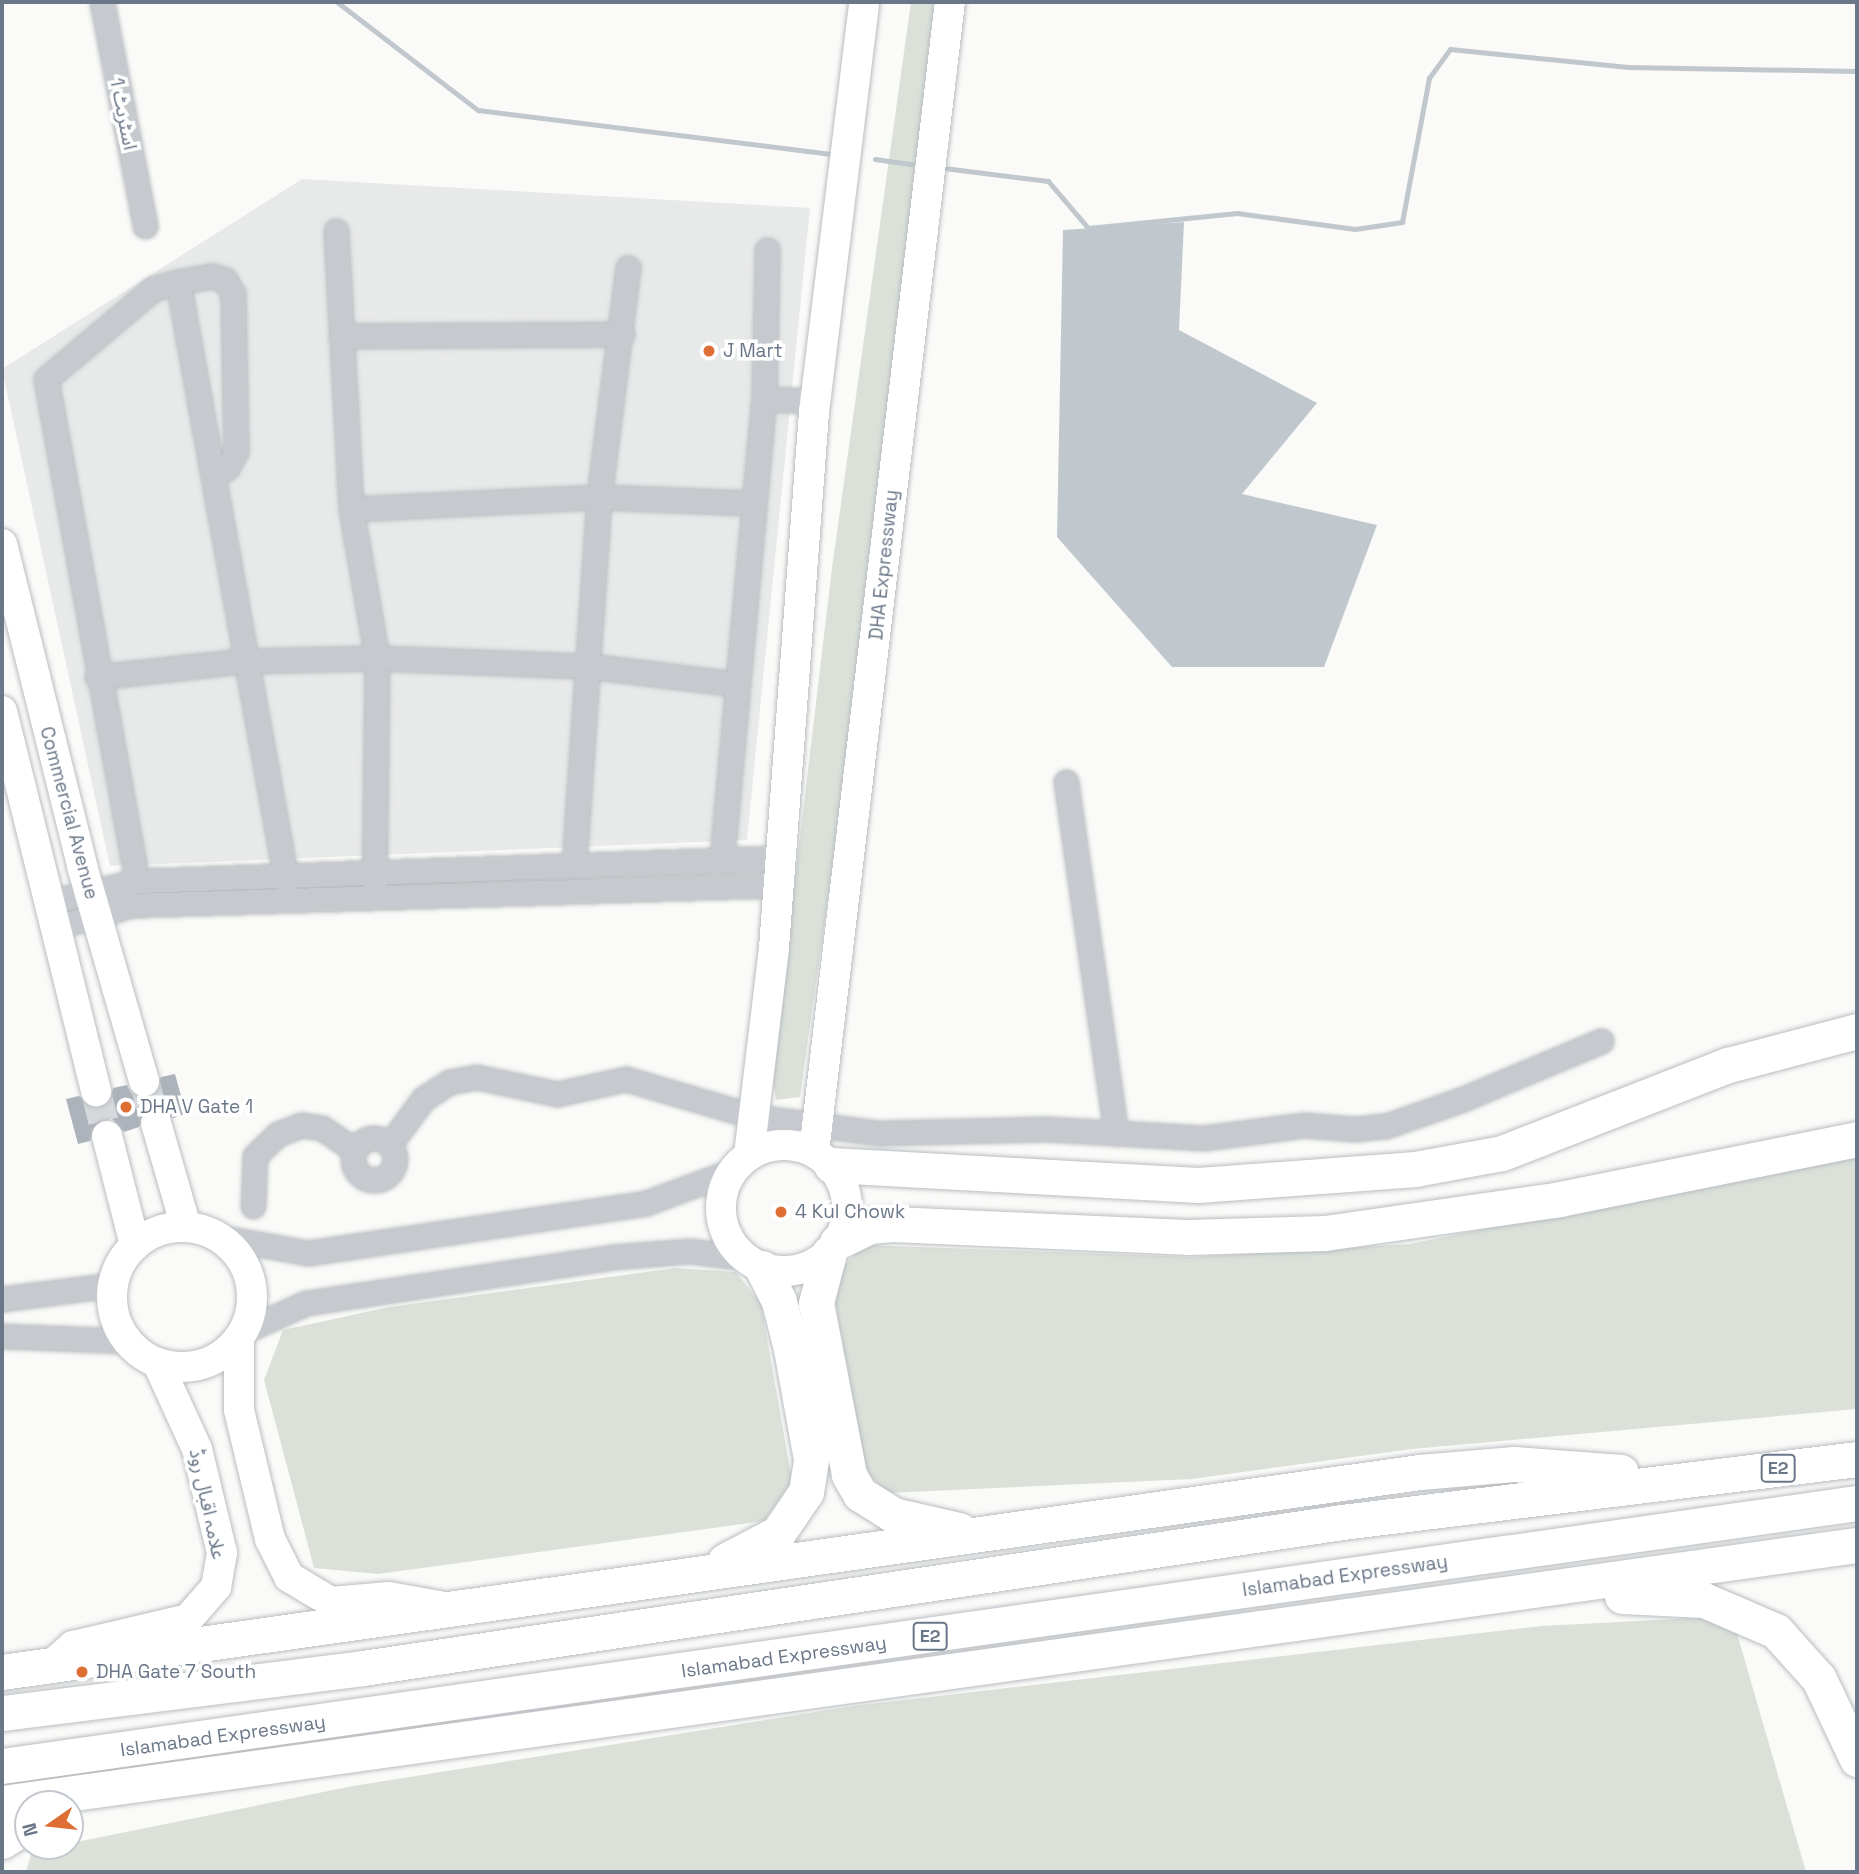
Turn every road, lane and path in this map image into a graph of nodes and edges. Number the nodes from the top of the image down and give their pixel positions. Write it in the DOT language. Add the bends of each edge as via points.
graph roads {
  1 [pos="102,2"];
  2 [pos="864,2"];
  3 [pos="950,2"];
  4 [pos="145,226"];
  5 [pos="336,231"];
  6 [pos="767,250"];
  7 [pos="628,268"];
  8 [pos="178,282"];
  9 [pos="622,334"];
  10 [pos="341,336"];
  11 [pos="764,399"];
  12 [pos="816,401"];
  13 [pos="214,475"];
  14 [pos="599,497"];
  15 [pos="751,503"];
  16 [pos="352,509"];
  17 [pos="2,544"];
  18 [pos="377,658"];
  19 [pos="243,660"];
  20 [pos="589,666"];
  21 [pos="97,677"];
  22 [pos="735,684"];
  23 [pos="2,711"];
  24 [pos="1066,782"];
  25 [pos="722,858"];
  26 [pos="574,865"];
  27 [pos="776,872"];
  28 [pos="374,875"];
  29 [pos="286,879"];
  30 [pos="138,881"];
  31 [pos="373,901"];
  32 [pos="92,902"];
  33 [pos="54,914"];
  34 [pos="1857,1031"];
  35 [pos="1601,1041"];
  36 [pos="144,1081"];
  37 [pos="96,1092"];
  38 [pos="755,1117"];
  39 [pos="156,1123"];
  40 [pos="1116,1133"];
  41 [pos="107,1136"];
  42 [pos="1857,1139"];
  43 [pos="390,1144"];
  44 [pos="821,1148"];
  45 [pos="355,1150"];
  46 [pos="741,1163"];
  47 [pos="253,1206"];
  48 [pos="186,1227"];
  49 [pos="219,1237"];
  50 [pos="135,1245"];
  51 [pos="833,1247"];
  52 [pos="753,1263"];
  53 [pos="113,1285"];
  54 [pos="2,1299"];
  55 [pos="241,1335"];
  56 [pos="2,1336"];
  57 [pos="127,1341"];
  58 [pos="158,1364"];
  59 [pos="1857,1459"];
  60 [pos="1698,1478"];
  61 [pos="1857,1503"];
  62 [pos="981,1534"];
  63 [pos="1857,1545"];
  64 [pos="692,1575"];
  65 [pos="1551,1590"];
  66 [pos="455,1609"];
  67 [pos="50,1666"];
  68 [pos="2,1672"];
  69 [pos="2,1713"];
  70 [pos="1857,1759"];
  71 [pos="2,1766"];
  72 [pos="266,1767"];
  73 [pos="2,1802"];
  74 [pos="84,1812"];
  1 -- 4 [label="street, اسٹریٹ 1"];
  2 -- 12 [label="main road"];
  3 -- 44 [label="main road, DHA Expressway"];
  5 -- 10 [label="street"];
  6 -- 11 [label="street"];
  7 -- 9 [label="street"];
  8 -- 13 [label="street"];
  8 -- 13 [label="street" via="212,276 225,280 233,293 236,451 227,468"];
  8 -- 21 [label="street" via="153,289 46,379"];
  9 -- 10 [label="street"];
  9 -- 14 [label="street"];
  10 -- 16 [label="street"];
  11 -- 12 [label="street"];
  11 -- 15 [label="street"];
  12 -- 27 [label="main road"];
  13 -- 19 [label="street"];
  14 -- 15 [label="street"];
  14 -- 16 [label="street"];
  14 -- 20 [label="street"];
  15 -- 22 [label="street"];
  16 -- 18 [label="street"];
  17 -- 32 [label="main road, Commercial Avenue"];
  18 -- 19 [label="street"];
  18 -- 20 [label="street"];
  18 -- 28 [label="street"];
  19 -- 21 [label="street"];
  19 -- 29 [label="street"];
  20 -- 22 [label="street"];
  20 -- 26 [label="street"];
  21 -- 30 [label="street"];
  22 -- 25 [label="street"];
  23 -- 33 [label="main road, Commercial Avenue"];
  24 -- 40 [label="street"];
  25 -- 26 [label="street"];
  25 -- 27 [label="street"];
  26 -- 28 [label="street"];
  27 -- 31 [label="street"];
  27 -- 38 [label="main road" via="774,948"];
  28 -- 29 [label="street"];
  28 -- 31 [label="street"];
  29 -- 30 [label="street"];
  30 -- 32 [label="street"];
  31 -- 32 [label="street"];
  32 -- 33 [label="street"];
  32 -- 36 [label="main road, Commercial Avenue"];
  33 -- 37 [label="main road, Commercial Avenue"];
  34 -- 44 [label="highway" via="1728,1065 1502,1153 1415,1169 1199,1185"];
  35 -- 40 [label="street" via="1386,1126 1304,1125 1204,1138"];
  38 -- 43 [label="street" via="626,1079 557,1094 477,1077 430,1094"];
  38 -- 44 [label="street"];
  38 -- 46 [label="main road"];
  39 -- 48 [label="main road"];
  40 -- 44 [label="street"];
  41 -- 50 [label="main road"];
  42 -- 51 [label="highway" via="1560,1199 1325,1233 1187,1237 892,1224 870,1226"];
  43 -- 45 [label="street" via="371,1138"];
  43 -- 45 [label="street" via="395,1164 381,1180 356,1170"];
  44 -- 46 [label="main road" via="775,1145"];
  44 -- 51 [label="main road" via="847,1209"];
  45 -- 47 [label="street" via="322,1128 301,1125 278,1133 255,1156"];
  46 -- 49 [label="street" via="646,1203 308,1253"];
  46 -- 52 [label="main road" via="720,1210 727,1236"];
  48 -- 49 [label="main road"];
  48 -- 50 [label="main road" via="158,1231"];
  49 -- 55 [label="main road" via="238,1255 250,1279 252,1306"];
  50 -- 53 [label="main road"];
  51 -- 52 [label="main road" via="798,1270"];
  51 -- 62 [label="highway" via="816,1303 849,1475 860,1494 892,1515"];
  52 -- 55 [label="street" via="690,1251 598,1259 306,1303"];
  52 -- 64 [label="highway" via="779,1301 791,1349 811,1459 807,1492 778,1533"];
  53 -- 54 [label="street"];
  53 -- 57 [label="main road" via="116,1320"];
  55 -- 58 [label="main road" via="209,1363"];
  55 -- 66 [label="main road" via="239,1410 270,1539 289,1577 331,1602 389,1597"];
  56 -- 57 [label="street"];
  57 -- 58 [label="main road, علامہ اقبال روڈ"];
  58 -- 67 [label="main road, علامہ اقبال روڈ" via="197,1449 222,1553 216,1587 188,1619 73,1646"];
  59 -- 60 [label="highway, E2"];
  60 -- 62 [label="highway" via="1514,1464"];
  60 -- 69 [label="highway, E2" via="1342,1522 363,1668"];
  61 -- 71 [label="highway, Islamabad Expressway / E2"];
  62 -- 64 [label="highway"];
  63 -- 65 [label="highway"];
  64 -- 66 [label="highway"];
  65 -- 70 [label="highway" via="1683,1597 1754,1616 1796,1648 1819,1679"];
  65 -- 72 [label="highway"];
  66 -- 67 [label="highway"];
  67 -- 68 [label="highway"];
  72 -- 73 [label="highway"];
  72 -- 74 [label="highway"];
}
